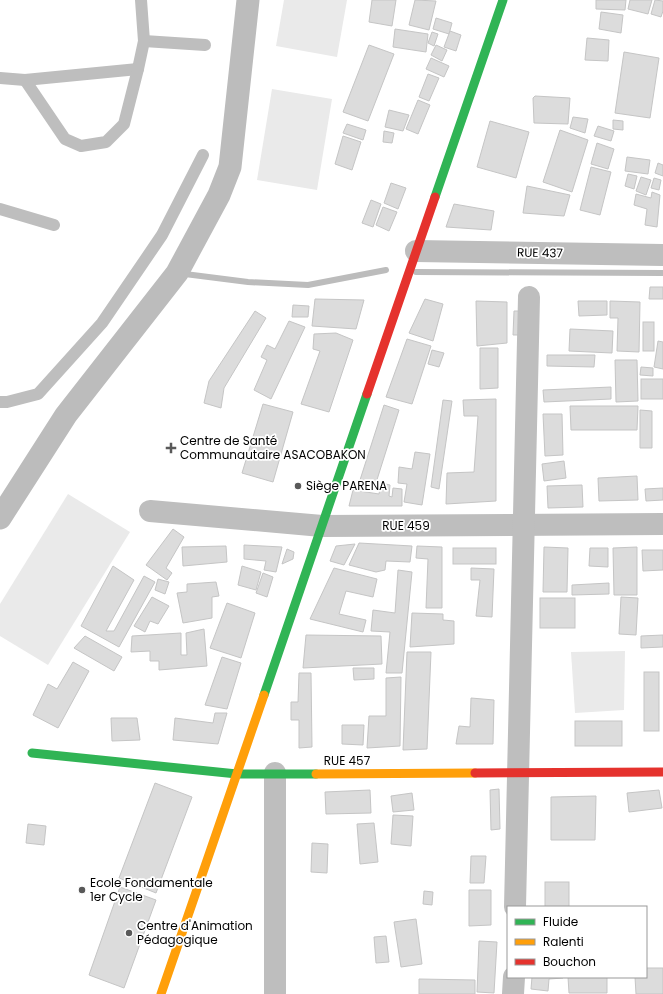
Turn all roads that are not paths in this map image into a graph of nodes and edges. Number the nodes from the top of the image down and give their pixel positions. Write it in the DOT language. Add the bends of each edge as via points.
graph roads {
  1 [pos="141,0"];
  2 [pos="502,0"];
  3 [pos="144,41"];
  4 [pos="205,46"];
  5 [pos="138,69"];
  6 [pos="0,78"];
  7 [pos="25,80"];
  8 [pos="203,155"];
  9 [pos="0,208"];
  10 [pos="54,225"];
  11 [pos="416,251"];
  12 [pos="663,255"];
  13 [pos="529,297"];
  14 [pos="0,402"];
  15 [pos="150,511"];
  16 [pos="663,524"];
  17 [pos="524,525"];
  18 [pos="322,526"];
  19 [pos="32,753"];
  20 [pos="518,772"];
  21 [pos="663,772"];
  22 [pos="276,773"];
  23 [pos="237,774"];
  24 [pos="515,906"];
  25 [pos="514,978"];
  26 [pos="161,994"];
  27 [pos="275,994"];
  28 [pos="513,994"];
  1 -- 3 [label="lane"];
  2 -- 11 [label="street"];
  3 -- 4 [label="lane"];
  3 -- 5 [label="lane"];
  5 -- 7 [label="lane"];
  5 -- 7 [label="lane" via="124,124 106,142 81,146 65,139"];
  6 -- 7 [label="lane"];
  8 -- 14 [label="lane" via="162,235 102,323 38,394"];
  9 -- 10 [label="lane"];
  11 -- 12 [label="street, RUE 437"];
  11 -- 18 [label="street"];
  13 -- 17 [label="street"];
  15 -- 18 [label="street, RUE 459"];
  16 -- 17 [label="street, RUE 459"];
  17 -- 18 [label="street, RUE 459"];
  17 -- 20 [label="street"];
  18 -- 23 [label="street"];
  19 -- 23 [label="street, RUE 457"];
  20 -- 21 [label="street, RUE 457"];
  20 -- 22 [label="street, RUE 457"];
  20 -- 24 [label="street"];
  22 -- 23 [label="street, RUE 457"];
  22 -- 27 [label="street"];
  23 -- 26 [label="street"];
  25 -- 28 [label="street"];
}
